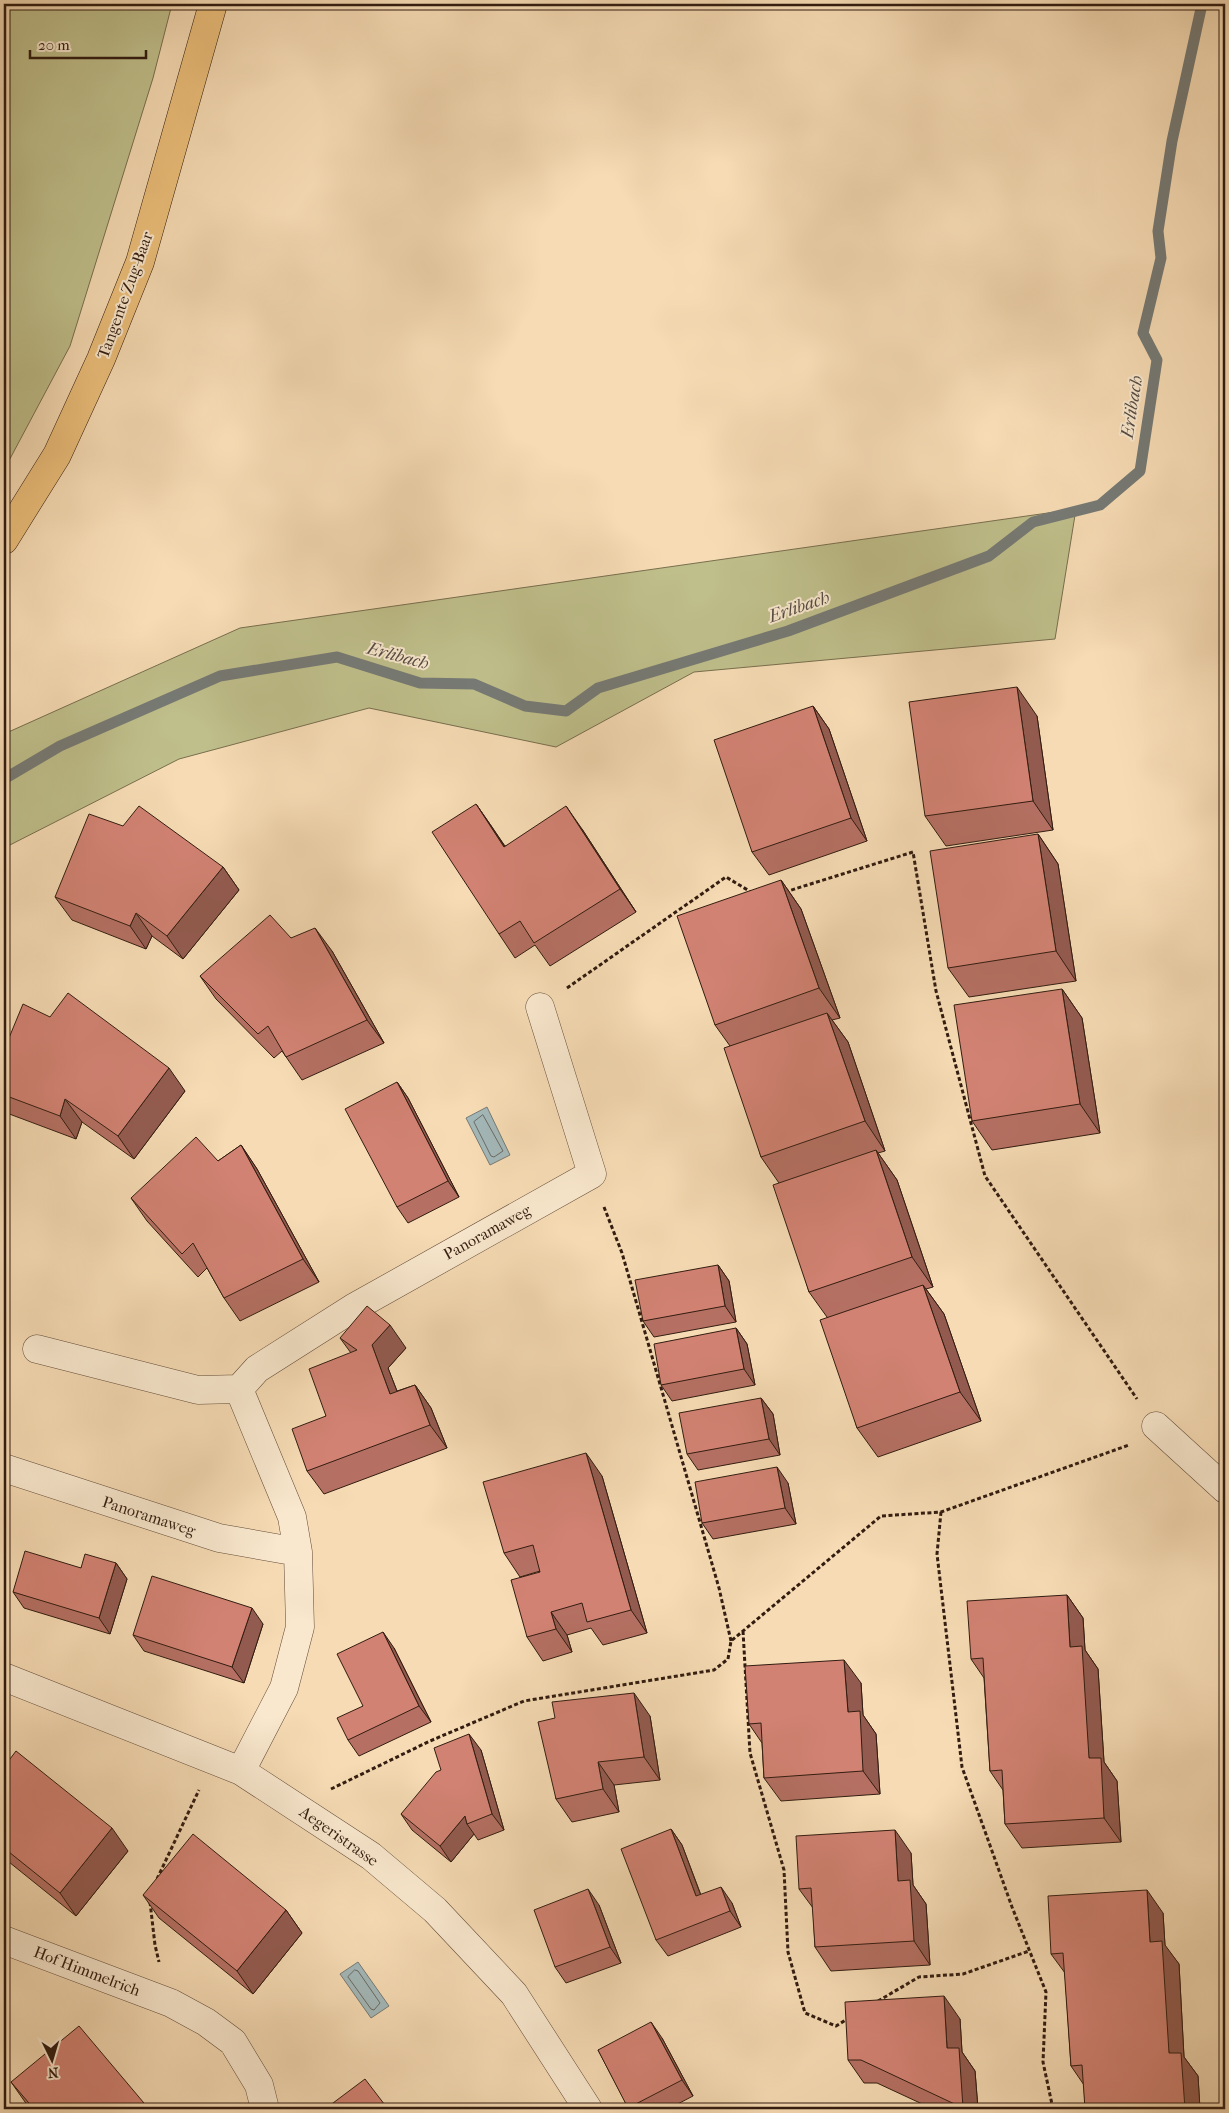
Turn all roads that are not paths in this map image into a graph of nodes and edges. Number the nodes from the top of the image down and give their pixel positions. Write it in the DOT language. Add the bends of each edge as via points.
graph roads {
  1 [pos="213,4"];
  2 [pos="4,540"];
  3 [pos="540,1007"];
  4 [pos="37,1349"];
  5 [pos="239,1389"];
  6 [pos="1156,1426"];
  7 [pos="4,1468"];
  8 [pos="1225,1489"];
  9 [pos="298,1552"];
  10 [pos="4,1677"];
  11 [pos="241,1770"];
  12 [pos="4,1940"];
  13 [pos="264,2109"];
  14 [pos="588,2109"];
  1 -- 2 [label="main road, Tangente Zug-Baar" via="140,262 101,359 57,454"];
  3 -- 5 [label="street, Panoramaweg" via="592,1174 353,1308 258,1369"];
  4 -- 5 [label="street" via="198,1390"];
  5 -- 9 [label="street" via="292,1517"];
  6 -- 8 [label="street"];
  7 -- 9 [label="street, Panoramaweg" via="218,1538"];
  9 -- 11 [label="street" via="300,1627 284,1688"];
  10 -- 11 [label="street, Aegeristrasse"];
  11 -- 14 [label="street, Aegeristrasse" via="371,1856 436,1910 514,1994"];
  12 -- 13 [label="street, Hof Himmelrich" via="171,2003 206,2022 233,2042 259,2084"];
}
